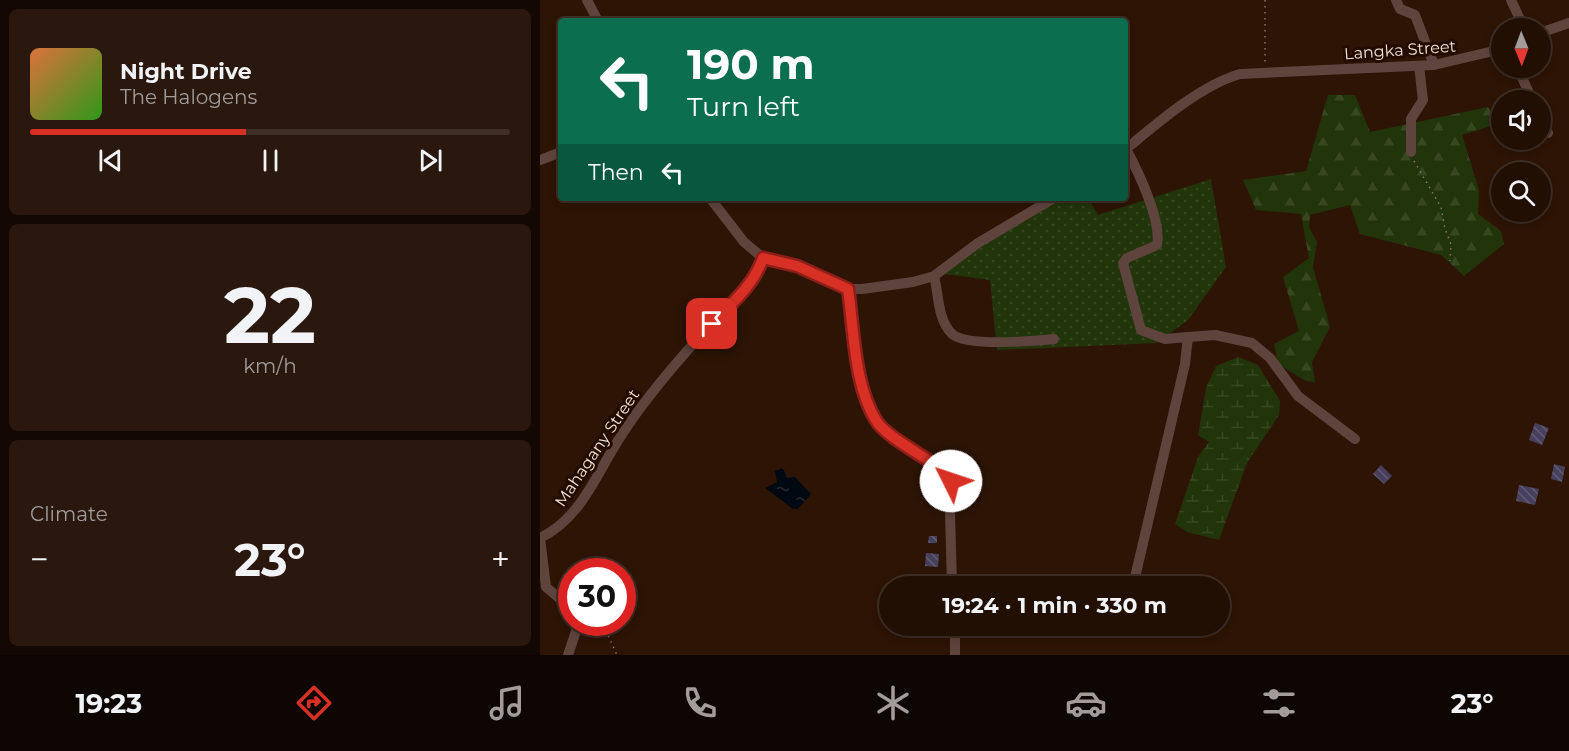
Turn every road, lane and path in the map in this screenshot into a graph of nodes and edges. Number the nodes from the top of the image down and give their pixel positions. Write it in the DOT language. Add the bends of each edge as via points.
graph roads {
  1 [pos="587,0"];
  2 [pos="1265,0"];
  3 [pos="1396,0"];
  4 [pos="1511,0"];
  5 [pos="596,18"];
  6 [pos="1519,18"];
  7 [pos="1569,23"];
  8 [pos="1551,29"];
  9 [pos="1491,52"];
  10 [pos="1434,65"];
  11 [pos="1419,66"];
  12 [pos="1266,72"];
  13 [pos="1128,147"];
  14 [pos="1412,152"];
  15 [pos="558,153"];
  16 [pos="1128,154"];
  17 [pos="540,160"];
  18 [pos="713,201"];
  19 [pos="1049,201"];
  20 [pos="763,258"];
  21 [pos="1450,261"];
  22 [pos="934,276"];
  23 [pos="848,289"];
  24 [pos="1188,337"];
  25 [pos="1054,339"];
  26 [pos="1355,439"];
  27 [pos="540,538"];
  28 [pos="952,576"];
  29 [pos="1135,576"];
  30 [pos="558,597"];
  31 [pos="574,636"];
  32 [pos="608,636"];
  33 [pos="955,636"];
  34 [pos="568,655"];
  35 [pos="616,655"];
  36 [pos="955,655"];
  1 -- 5 [label="street"];
  2 -- 12 [label="path"];
  3 -- 10 [label="street" via="1400,9 1415,15"];
  4 -- 6 [label="street"];
  7 -- 8 [label="street"];
  9 -- 10 [label="street, Langka Street"];
  10 -- 11 [label="street, Langka Street"];
  11 -- 12 [label="street, Langka Street"];
  11 -- 14 [label="street" via="1424,94 1411,118"];
  12 -- 13 [label="street, Langka Street" via="1222,79"];
  14 -- 21 [label="path" via="1441,207 1451,244"];
  15 -- 17 [label="street"];
  16 -- 24 [label="street" via="1159,235 1157,245 1124,263 1141,330 1165,339"];
  18 -- 20 [label="street" via="744,242"];
  19 -- 22 [label="street" via="978,243"];
  20 -- 23 [label="street" via="797,266"];
  20 -- 27 [label="street, Mahagany Street" via="742,293 654,390 621,436 585,498 559,526"];
  22 -- 23 [label="street"];
  22 -- 25 [label="street" via="941,312 952,334 987,343"];
  23 -- 28 [label="street" via="861,386 871,411 884,431 949,475"];
  24 -- 26 [label="street" via="1215,335 1252,343 1270,358 1298,396"];
  24 -- 29 [label="street"];
  27 -- 30 [label="street" via="546,587"];
  31 -- 34 [label="street"];
  32 -- 35 [label="path"];
  33 -- 36 [label="street"];
}
